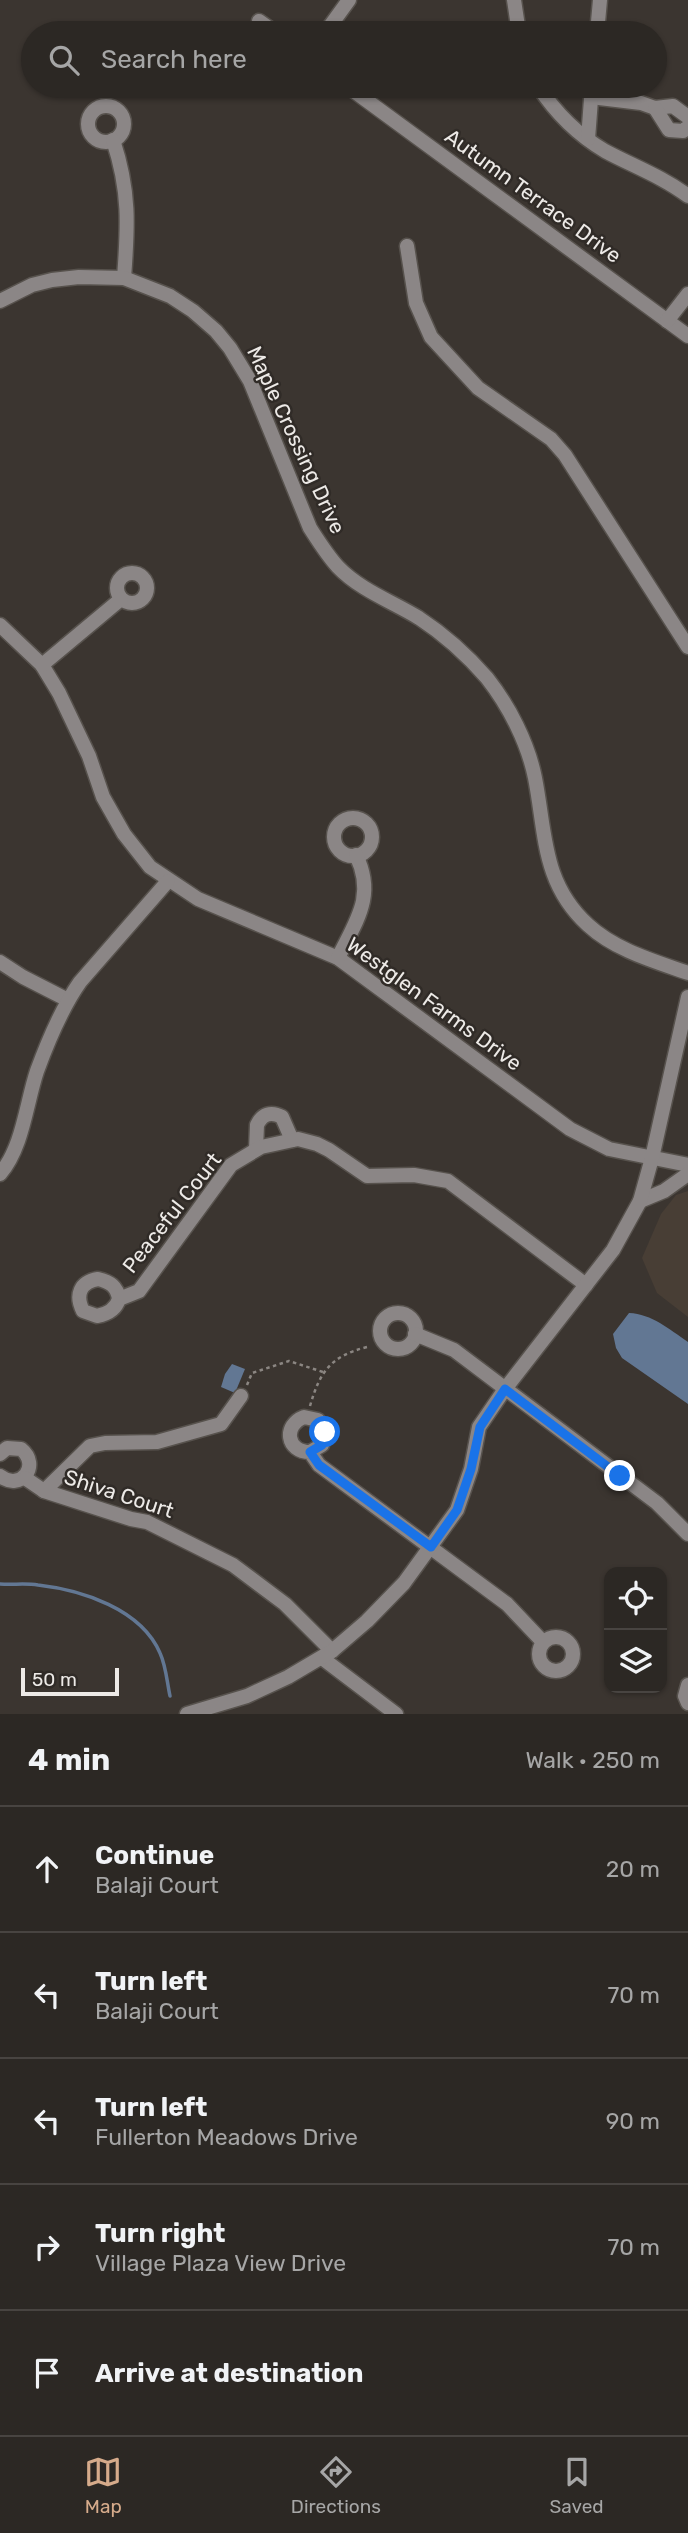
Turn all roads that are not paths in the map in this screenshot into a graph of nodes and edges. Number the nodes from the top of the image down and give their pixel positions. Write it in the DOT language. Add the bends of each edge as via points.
graph roads {
  1 [pos="349,0"];
  2 [pos="514,0"];
  3 [pos="600,0"];
  4 [pos="334,21"];
  5 [pos="517,21"];
  6 [pos="598,21"];
  7 [pos="363,98"];
  8 [pos="547,98"];
  9 [pos="591,98"];
  10 [pos="621,98"];
  11 [pos="655,108"];
  12 [pos="688,117"];
  13 [pos="688,127"];
  14 [pos="588,139"];
  15 [pos="113,140"];
  16 [pos="688,196"];
  17 [pos="407,246"];
  18 [pos="124,278"];
  19 [pos="688,294"];
  20 [pos="0,300"];
  21 [pos="667,320"];
  22 [pos="688,336"];
  23 [pos="121,599"];
  24 [pos="0,625"];
  25 [pos="688,647"];
  26 [pos="42,665"];
  27 [pos="356,855"];
  28 [pos="168,881"];
  29 [pos="338,958"];
  30 [pos="0,962"];
  31 [pos="688,973"];
  32 [pos="688,997"];
  33 [pos="68,1000"];
  34 [pos="292,1140"];
  35 [pos="256,1149"];
  36 [pos="652,1158"];
  37 [pos="688,1165"];
  38 [pos="0,1174"];
  39 [pos="688,1174"];
  40 [pos="640,1201"];
  41 [pos="586,1285"];
  42 [pos="119,1299"];
  43 [pos="415,1334"];
  44 [pos="505,1389"];
  45 [pos="242,1396"];
  46 [pos="310,1452"];
  47 [pos="0,1454"];
  48 [pos="0,1476"];
  49 [pos="25,1478"];
  50 [pos="44,1491"];
  51 [pos="688,1534"];
  52 [pos="431,1547"];
  53 [pos="543,1642"];
  54 [pos="327,1655"];
  55 [pos="688,1685"];
  56 [pos="688,1703"];
  57 [pos="187,1714"];
  58 [pos="396,1714"];
  1 -- 4 [label="street"];
  2 -- 5 [label="street"];
  3 -- 6 [label="street"];
  7 -- 21 [label="street, Autumn Terrace Drive"];
  8 -- 14 [label="street"];
  9 -- 14 [label="street"];
  10 -- 11 [label="street"];
  11 -- 12 [label="street" via="673,106"];
  11 -- 13 [label="street" via="669,130"];
  14 -- 16 [label="street"];
  15 -- 18 [label="street" via="126,187"];
  17 -- 25 [label="street" via="416,303 431,337 478,388 551,439 565,455"];
  18 -- 20 [label="street, Maple Crossing Drive" via="52,280"];
  18 -- 31 [label="street, Maple Crossing Drive" via="170,296 216,331 230,348 250,381 310,528 339,569 453,642 501,697 526,748 545,852 571,908 612,943"];
  19 -- 21 [label="street"];
  21 -- 22 [label="street, Autumn Terrace Drive"];
  23 -- 26 [label="street"];
  24 -- 26 [label="street, Westglen Farms Drive"];
  26 -- 28 [label="street, Westglen Farms Drive" via="59,692 103,797 124,834 150,867"];
  27 -- 29 [label="street" via="364,871 365,897"];
  28 -- 29 [label="street, Westglen Farms Drive" via="198,899"];
  28 -- 33 [label="street"];
  29 -- 36 [label="street, Westglen Farms Drive" via="570,1129 609,1149"];
  30 -- 33 [label="street"];
  32 -- 36 [label="street"];
  33 -- 38 [label="street" via="37,1071 13,1152"];
  34 -- 35 [label="street, Peaceful Court"];
  34 -- 35 [label="street" via="282,1117 266,1115 257,1125"];
  34 -- 41 [label="street, Peaceful Court" via="317,1144 368,1176 414,1175 448,1181"];
  35 -- 42 [label="street, Peaceful Court" via="231,1165 139,1291"];
  36 -- 37 [label="street, Westglen Farms Drive"];
  36 -- 40 [label="street"];
  39 -- 40 [label="street"];
  40 -- 41 [label="street" via="613,1250"];
  41 -- 44 [label="street"];
  43 -- 44 [label="street" via="454,1350"];
  44 -- 51 [label="street" via="657,1503"];
  44 -- 52 [label="street" via="480,1427 457,1510"];
  45 -- 50 [label="street" via="221,1424 157,1441 90,1447"];
  46 -- 52 [label="street" via="319,1465"];
  47 -- 49 [label="street" via="14,1447 26,1453 30,1466"];
  48 -- 49 [label="street, Shiva Court" via="12,1482"];
  49 -- 50 [label="street, Shiva Court"];
  50 -- 54 [label="street, Shiva Court" via="147,1522 233,1566 285,1604"];
  52 -- 53 [label="street" via="507,1604"];
  52 -- 54 [label="street" via="392,1595"];
  54 -- 57 [label="street" via="247,1696"];
  54 -- 58 [label="street, Shiva Court"];
  55 -- 56 [label="street"];
}
